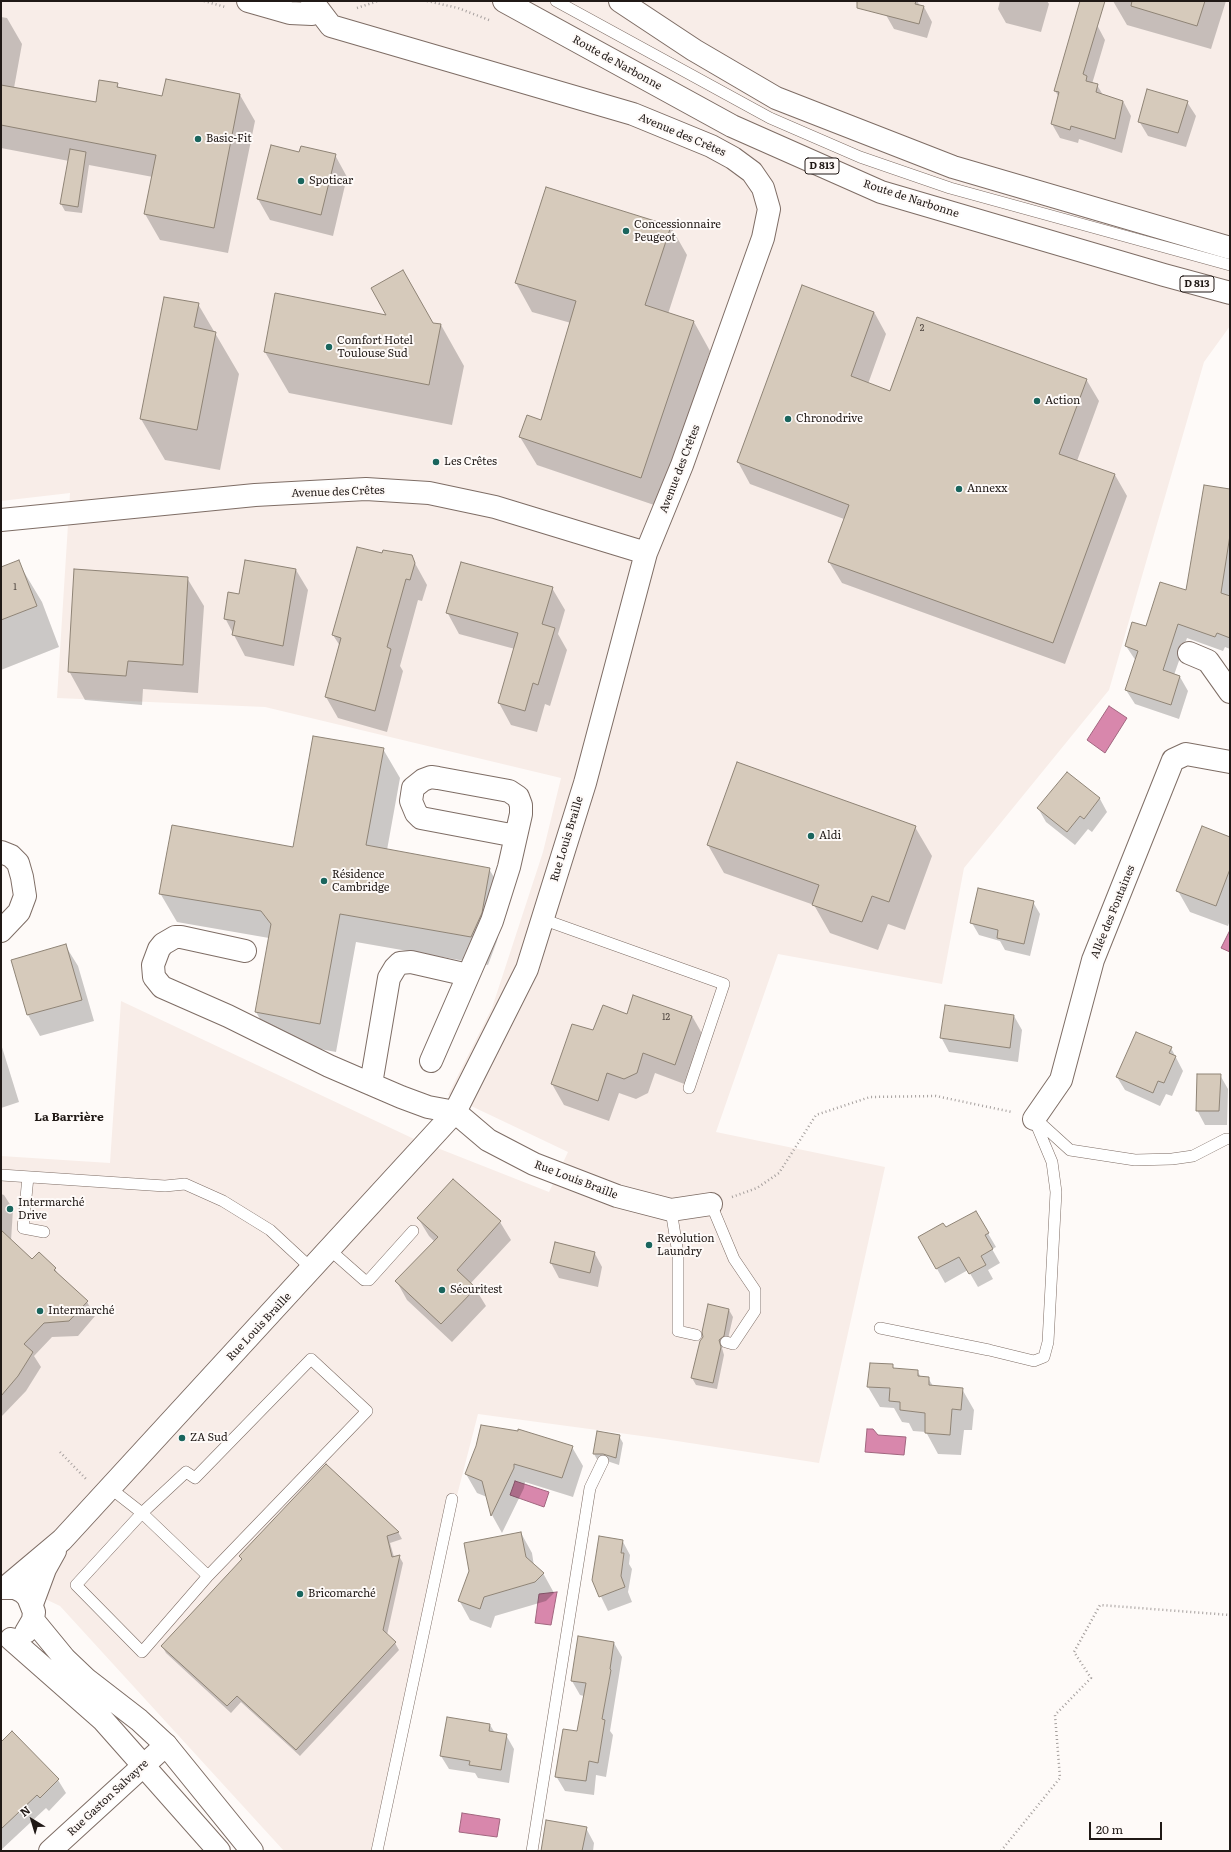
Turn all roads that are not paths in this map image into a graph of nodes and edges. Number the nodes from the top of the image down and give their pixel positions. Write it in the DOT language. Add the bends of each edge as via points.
graph roads {
  1 [pos="248,1"];
  2 [pos="504,1"];
  3 [pos="556,1"];
  4 [pos="620,1"];
  5 [pos="319,4"];
  6 [pos="1230,248"];
  7 [pos="1230,266"];
  8 [pos="1230,293"];
  9 [pos="1,520"];
  10 [pos="646,553"];
  11 [pos="1188,653"];
  12 [pos="1230,692"];
  13 [pos="1230,762"];
  14 [pos="516,836"];
  15 [pos="1,852"];
  16 [pos="542,919"];
  17 [pos="1,931"];
  18 [pos="245,951"];
  19 [pos="468,975"];
  20 [pos="432,1061"];
  21 [pos="371,1084"];
  22 [pos="689,1088"];
  23 [pos="455,1112"];
  24 [pos="1034,1118"];
  25 [pos="1230,1139"];
  26 [pos="1,1175"];
  27 [pos="28,1177"];
  28 [pos="711,1204"];
  29 [pos="671,1210"];
  30 [pos="413,1231"];
  31 [pos="44,1232"];
  32 [pos="330,1250"];
  33 [pos="312,1269"];
  34 [pos="880,1328"];
  35 [pos="696,1335"];
  36 [pos="726,1342"];
  37 [pos="603,1461"];
  38 [pos="100,1486"];
  39 [pos="452,1499"];
  40 [pos="142,1513"];
  41 [pos="62,1540"];
  42 [pos="208,1576"];
  43 [pos="4,1587"];
  44 [pos="33,1612"];
  45 [pos="6,1639"];
  46 [pos="166,1745"];
  47 [pos="144,1765"];
  48 [pos="50,1851"];
  49 [pos="219,1851"];
  50 [pos="252,1851"];
  51 [pos="377,1851"];
  52 [pos="532,1851"];
  1 -- 5 [label="street" via="290,13 312,14"];
  2 -- 8 [label="street, Route de Narbonne / D 813" via="732,126 881,192"];
  3 -- 7 [label="lane" via="770,118 860,157 950,188"];
  4 -- 6 [label="street" via="694,50 776,98 953,167"];
  5 -- 10 [label="street, Avenue des Crêtes" via="331,26 633,114 711,146 752,172 763,188 769,209 763,238 682,465"];
  9 -- 10 [label="street, Avenue des Crêtes" via="255,495 366,488 429,492 495,507"];
  10 -- 16 [label="street, Rue Louis Braille" via="585,783"];
  11 -- 12 [label="street" via="1208,661"];
  13 -- 24 [label="street, Allée des Fontaines" via="1186,754 1173,760 1093,960 1061,1080"];
  14 -- 14 [label="street" via="521,805 518,797 509,791 431,778 417,783 413,788 411,802 421,818"];
  14 -- 19 [label="street" via="492,921"];
  15 -- 17 [label="street" via="11,856 18,863 25,896 19,912"];
  16 -- 22 [label="lane" via="724,984"];
  16 -- 23 [label="street, Rue Louis Braille" via="527,969"];
  18 -- 21 [label="street" via="181,936 174,937 159,948 153,965 154,977 162,987"];
  19 -- 20 [label="street"];
  19 -- 21 [label="street" via="411,962 400,963 395,968 389,978"];
  21 -- 23 [label="street" via="428,1107"];
  23 -- 29 [label="street, Rue Louis Braille" via="488,1140 534,1164 617,1196"];
  23 -- 32 [label="street, Rue Louis Braille"];
  24 -- 25 [label="lane" via="1070,1150 1135,1160 1193,1156"];
  24 -- 34 [label="lane" via="1052,1162 1056,1192 1048,1342 1044,1356 1034,1361"];
  26 -- 27 [label="lane"];
  27 -- 31 [label="lane" via="23,1228"];
  27 -- 33 [label="lane" via="164,1186 185,1184 223,1201 270,1230"];
  28 -- 29 [label="street, Rue Louis Braille"];
  28 -- 36 [label="lane" via="734,1258 756,1290 755,1311 733,1344"];
  29 -- 35 [label="lane" via="678,1254 678,1331"];
  30 -- 32 [label="lane" via="369,1280 364,1280"];
  32 -- 33 [label="street, Rue Louis Braille"];
  33 -- 38 [label="street, Rue Louis Braille"];
  37 -- 52 [label="lane" via="590,1488"];
  38 -- 40 [label="lane"];
  38 -- 41 [label="street, Rue Louis Braille"];
  39 -- 51 [label="lane"];
  40 -- 42 [label="lane"];
  40 -- 42 [label="lane" via="76,1585 142,1652"];
  40 -- 42 [label="lane" via="186,1472 195,1478 311,1358 368,1411"];
  41 -- 43 [label="street, Rue Louis Braille"];
  41 -- 44 [label="street, Rue Louis Braille" via="45,1568"];
  43 -- 44 [label="street" via="23,1592"];
  44 -- 45 [label="street, Rue Louis Braille" via="25,1633"];
  44 -- 46 [label="street" via="65,1659"];
  45 -- 47 [label="street" via="103,1720"];
  46 -- 47 [label="street, Rue Gaston Salvayre"];
  46 -- 50 [label="street"];
  47 -- 48 [label="street, Rue Gaston Salvayre"];
  47 -- 49 [label="street"];
}
